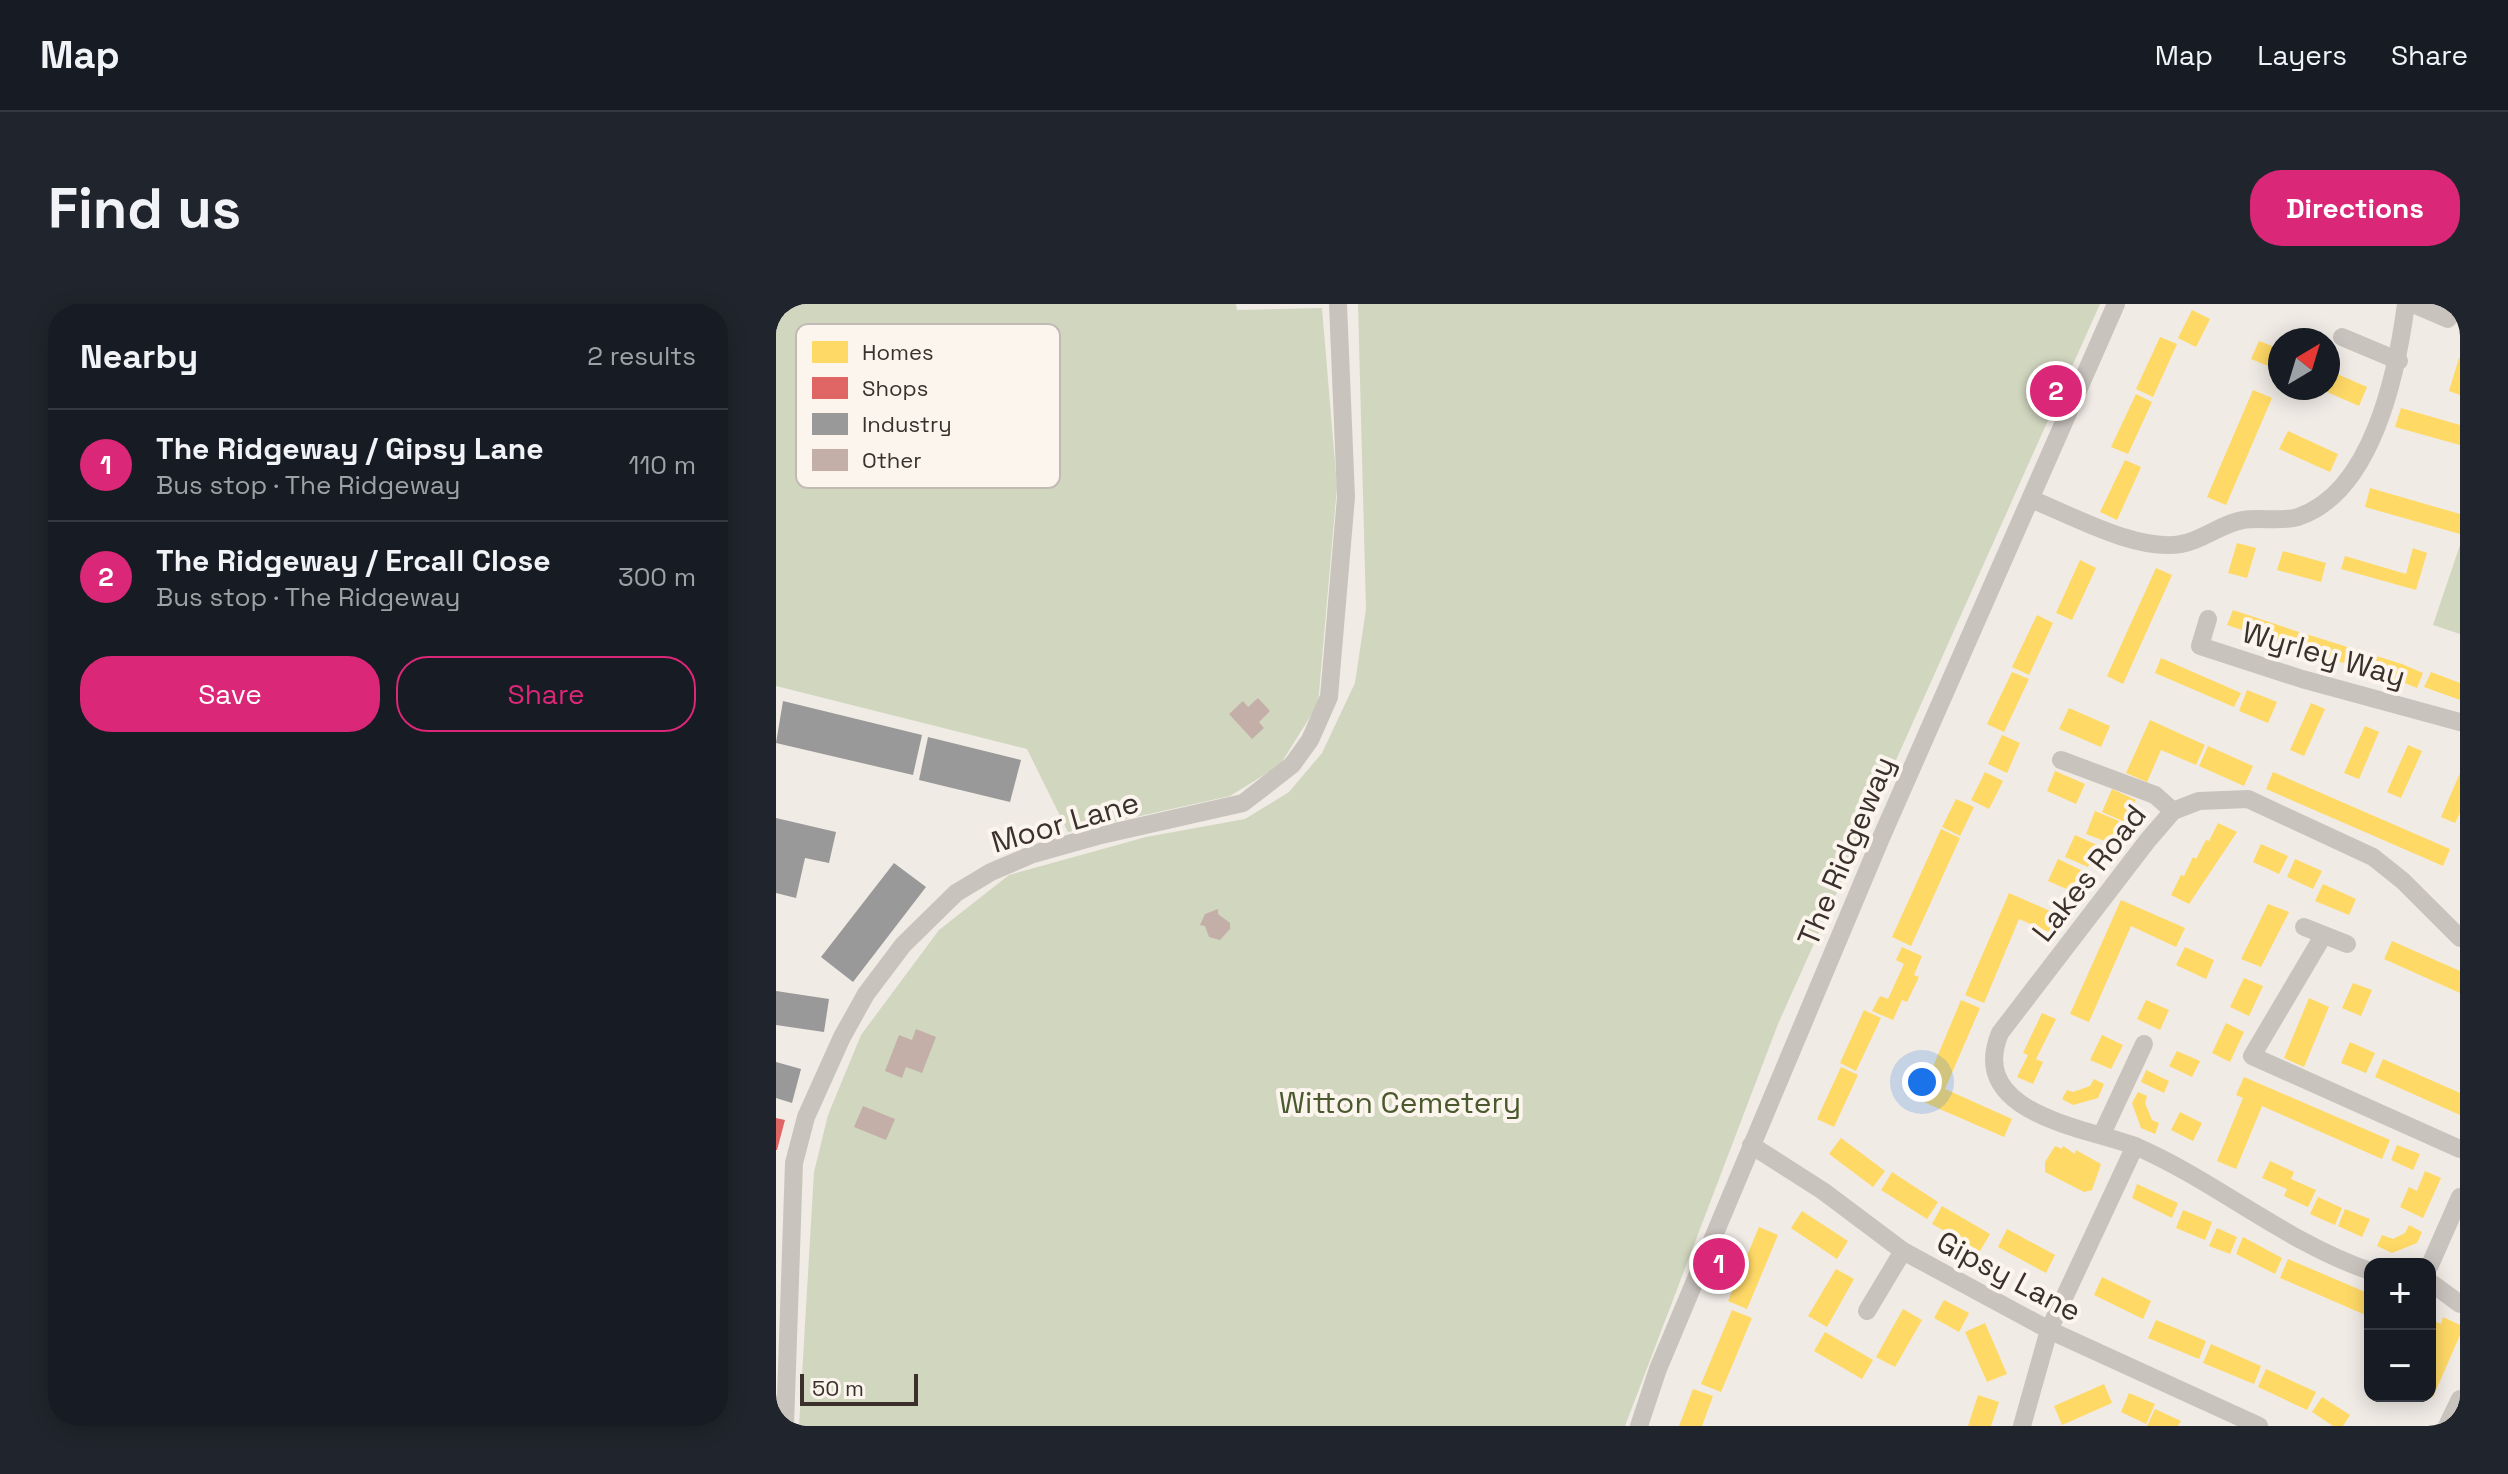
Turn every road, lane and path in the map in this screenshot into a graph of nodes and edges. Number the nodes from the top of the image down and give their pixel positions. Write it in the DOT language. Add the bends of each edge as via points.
graph roads {
  1 [pos="1338,304"];
  2 [pos="2116,304"];
  3 [pos="2406,304"];
  4 [pos="2413,304"];
  5 [pos="2448,319"];
  6 [pos="2342,337"];
  7 [pos="2399,361"];
  8 [pos="2031,499"];
  9 [pos="2208,619"];
  10 [pos="2460,722"];
  11 [pos="2061,760"];
  12 [pos="2173,811"];
  13 [pos="2304,927"];
  14 [pos="2323,936"];
  15 [pos="2460,938"];
  16 [pos="2347,944"];
  17 [pos="2144,1044"];
  18 [pos="2102,1134"];
  19 [pos="1751,1145"];
  20 [pos="2135,1146"];
  21 [pos="2460,1149"];
  22 [pos="2460,1197"];
  23 [pos="1903,1251"];
  24 [pos="2433,1258"];
  25 [pos="2364,1268"];
  26 [pos="2436,1286"];
  27 [pos="2460,1304"];
  28 [pos="1867,1311"];
  29 [pos="2049,1330"];
  30 [pos="2460,1399"];
  31 [pos="785,1426"];
  32 [pos="1639,1426"];
  33 [pos="2022,1426"];
  34 [pos="2259,1426"];
  35 [pos="2447,1426"];
  1 -- 31 [label="street, Moor Lane" via="1346,497 1329,697 1310,740 1292,765 1243,803 1033,854 956,893 903,945 842,1037 806,1117 794,1163"];
  2 -- 8 [label="street, The Ridgeway"];
  3 -- 7 [label="street"];
  4 -- 5 [label="street"];
  6 -- 7 [label="street"];
  7 -- 8 [label="street" via="2353,472 2339,492 2297,517 2241,520 2184,544 2152,547"];
  8 -- 19 [label="street, The Ridgeway"];
  9 -- 10 [label="street, Wyrley Way" via="2200,646"];
  11 -- 12 [label="street" via="2155,795"];
  12 -- 15 [label="street, Lakes Road" via="2199,801 2248,799 2373,857"];
  12 -- 18 [label="street, Lakes Road" via="2124,868 2000,1033 1995,1047 1994,1071 2016,1104"];
  13 -- 14 [label="street"];
  14 -- 16 [label="street"];
  14 -- 21 [label="street" via="2252,1056"];
  17 -- 18 [label="street"];
  18 -- 20 [label="street, Lakes Road"];
  19 -- 23 [label="street, Gipsy Lane"];
  19 -- 32 [label="street, The Ridgeway"];
  20 -- 25 [label="street, Lakes Road"];
  20 -- 29 [label="street"];
  22 -- 24 [label="street"];
  23 -- 28 [label="street"];
  23 -- 29 [label="street, Gipsy Lane"];
  26 -- 27 [label="street"];
  29 -- 33 [label="street"];
  29 -- 34 [label="street, Gipsy Lane"];
  30 -- 35 [label="street"];
}
